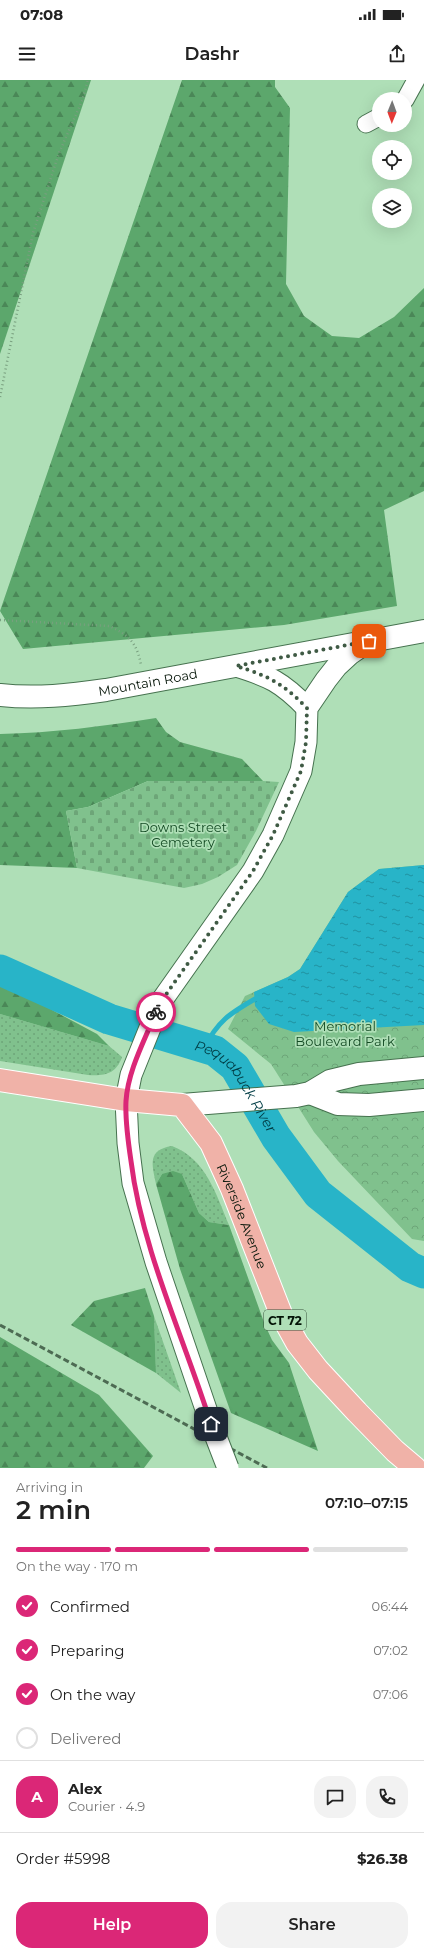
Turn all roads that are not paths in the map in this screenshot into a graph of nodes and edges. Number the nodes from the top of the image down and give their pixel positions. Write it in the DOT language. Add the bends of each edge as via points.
graph roads {
  1 [pos="416,80"];
  2 [pos="409,92"];
  3 [pos="424,631"];
  4 [pos="369,641"];
  5 [pos="236,666"];
  6 [pos="0,695"];
  7 [pos="307,708"];
  8 [pos="424,1068"];
  9 [pos="0,1080"];
  10 [pos="303,1095"];
  11 [pos="126,1100"];
  12 [pos="424,1100"];
  13 [pos="182,1105"];
  14 [pos="228,1468"];
  15 [pos="415,1468"];
  1 -- 2 [label="street"];
  3 -- 4 [label="main road, Mountain Road"];
  4 -- 5 [label="main road, Mountain Road"];
  4 -- 7 [label="street" via="338,666"];
  5 -- 6 [label="main road, Mountain Road" via="144,684 59,696"];
  5 -- 7 [label="street" via="276,681"];
  7 -- 11 [label="street" via="306,742 301,771 273,835 253,871 160,1003 131,1075"];
  8 -- 10 [label="main road" via="359,1074 330,1081"];
  9 -- 11 [label="highway"];
  10 -- 12 [label="main road" via="338,1104 368,1105"];
  10 -- 13 [label="main road"];
  11 -- 13 [label="highway"];
  11 -- 14 [label="street, bridge" via="133,1183 141,1215"];
  13 -- 15 [label="highway, Riverside Avenue / CT 72" via="211,1144 232,1189 281,1314 297,1343 357,1412"];
}
